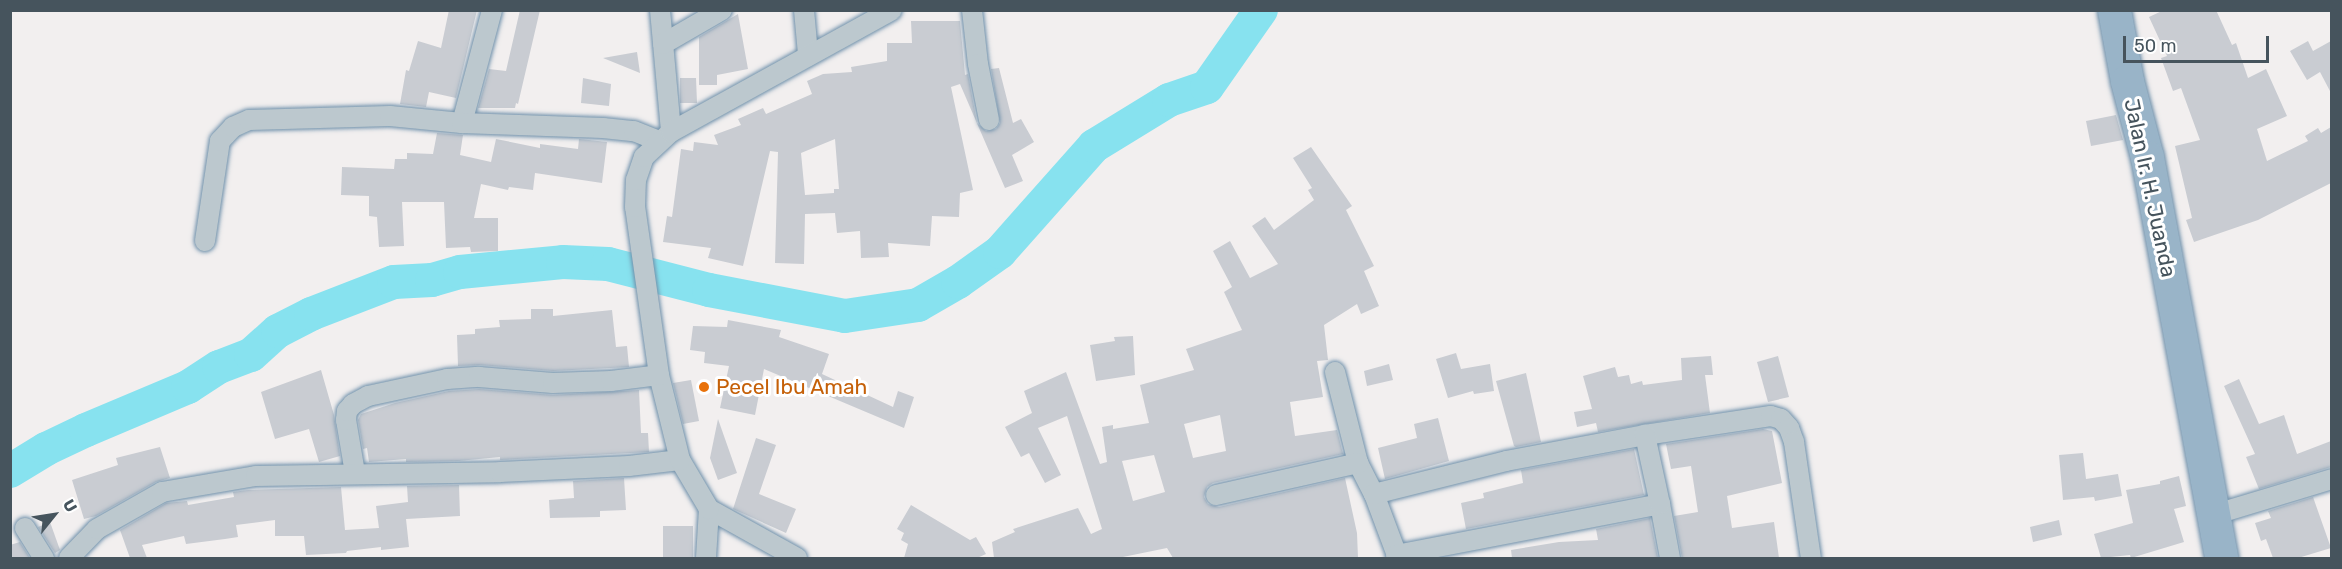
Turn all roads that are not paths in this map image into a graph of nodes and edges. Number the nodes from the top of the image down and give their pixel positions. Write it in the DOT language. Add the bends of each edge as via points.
graph roads {
  1 [pos="492,10"];
  2 [pos="660,10"];
  3 [pos="722,10"];
  4 [pos="804,10"];
  5 [pos="892,10"];
  6 [pos="972,10"];
  7 [pos="2114,10"];
  8 [pos="663,44"];
  9 [pos="808,54"];
  10 [pos="2127,81"];
  11 [pos="989,120"];
  12 [pos="462,123"];
  13 [pos="665,137"];
  14 [pos="205,241"];
  15 [pos="1335,372"];
  16 [pos="659,375"];
  17 [pos="1645,435"];
  18 [pos="680,460"];
  19 [pos="1358,463"];
  20 [pos="355,473"];
  21 [pos="2331,479"];
  22 [pos="1374,494"];
  23 [pos="1216,495"];
  24 [pos="1660,504"];
  25 [pos="709,509"];
  26 [pos="2213,515"];
  27 [pos="25,528"];
  28 [pos="1397,557"];
  29 [pos="44,558"];
  30 [pos="69,558"];
  31 [pos="706,558"];
  32 [pos="797,558"];
  33 [pos="1670,558"];
  34 [pos="1811,558"];
  35 [pos="2199,558"];
  36 [pos="2221,558"];
  1 -- 12 [label="street"];
  2 -- 8 [label="street"];
  3 -- 8 [label="street"];
  4 -- 9 [label="street"];
  5 -- 9 [label="street"];
  6 -- 11 [label="street"];
  7 -- 10 [label="highway"];
  8 -- 13 [label="street"];
  9 -- 13 [label="street"];
  10 -- 26 [label="highway, Jalan Ir. H. Juanda" via="2147,157"];
  10 -- 35 [label="highway, Jalan Ir. H. Juanda" via="2126,148"];
  12 -- 13 [label="street" via="603,128"];
  12 -- 14 [label="street" via="390,116 249,120 220,141"];
  13 -- 16 [label="street" via="644,157 636,180 635,207"];
  15 -- 19 [label="street"];
  16 -- 18 [label="street"];
  16 -- 20 [label="street" via="553,383 479,377 447,379 368,396 347,411"];
  17 -- 22 [label="street" via="1506,461"];
  17 -- 24 [label="street"];
  17 -- 34 [label="street" via="1762,417 1781,419 1794,442"];
  18 -- 20 [label="street" via="512,471"];
  18 -- 25 [label="street"];
  19 -- 22 [label="street"];
  19 -- 23 [label="street"];
  20 -- 30 [label="street" via="256,476 162,492 97,529"];
  21 -- 26 [label="street"];
  22 -- 28 [label="street"];
  24 -- 28 [label="street"];
  24 -- 33 [label="street"];
  25 -- 31 [label="street"];
  25 -- 32 [label="street"];
  26 -- 36 [label="highway, Jalan Ir. H. Juanda"];
  27 -- 29 [label="street"];
}
